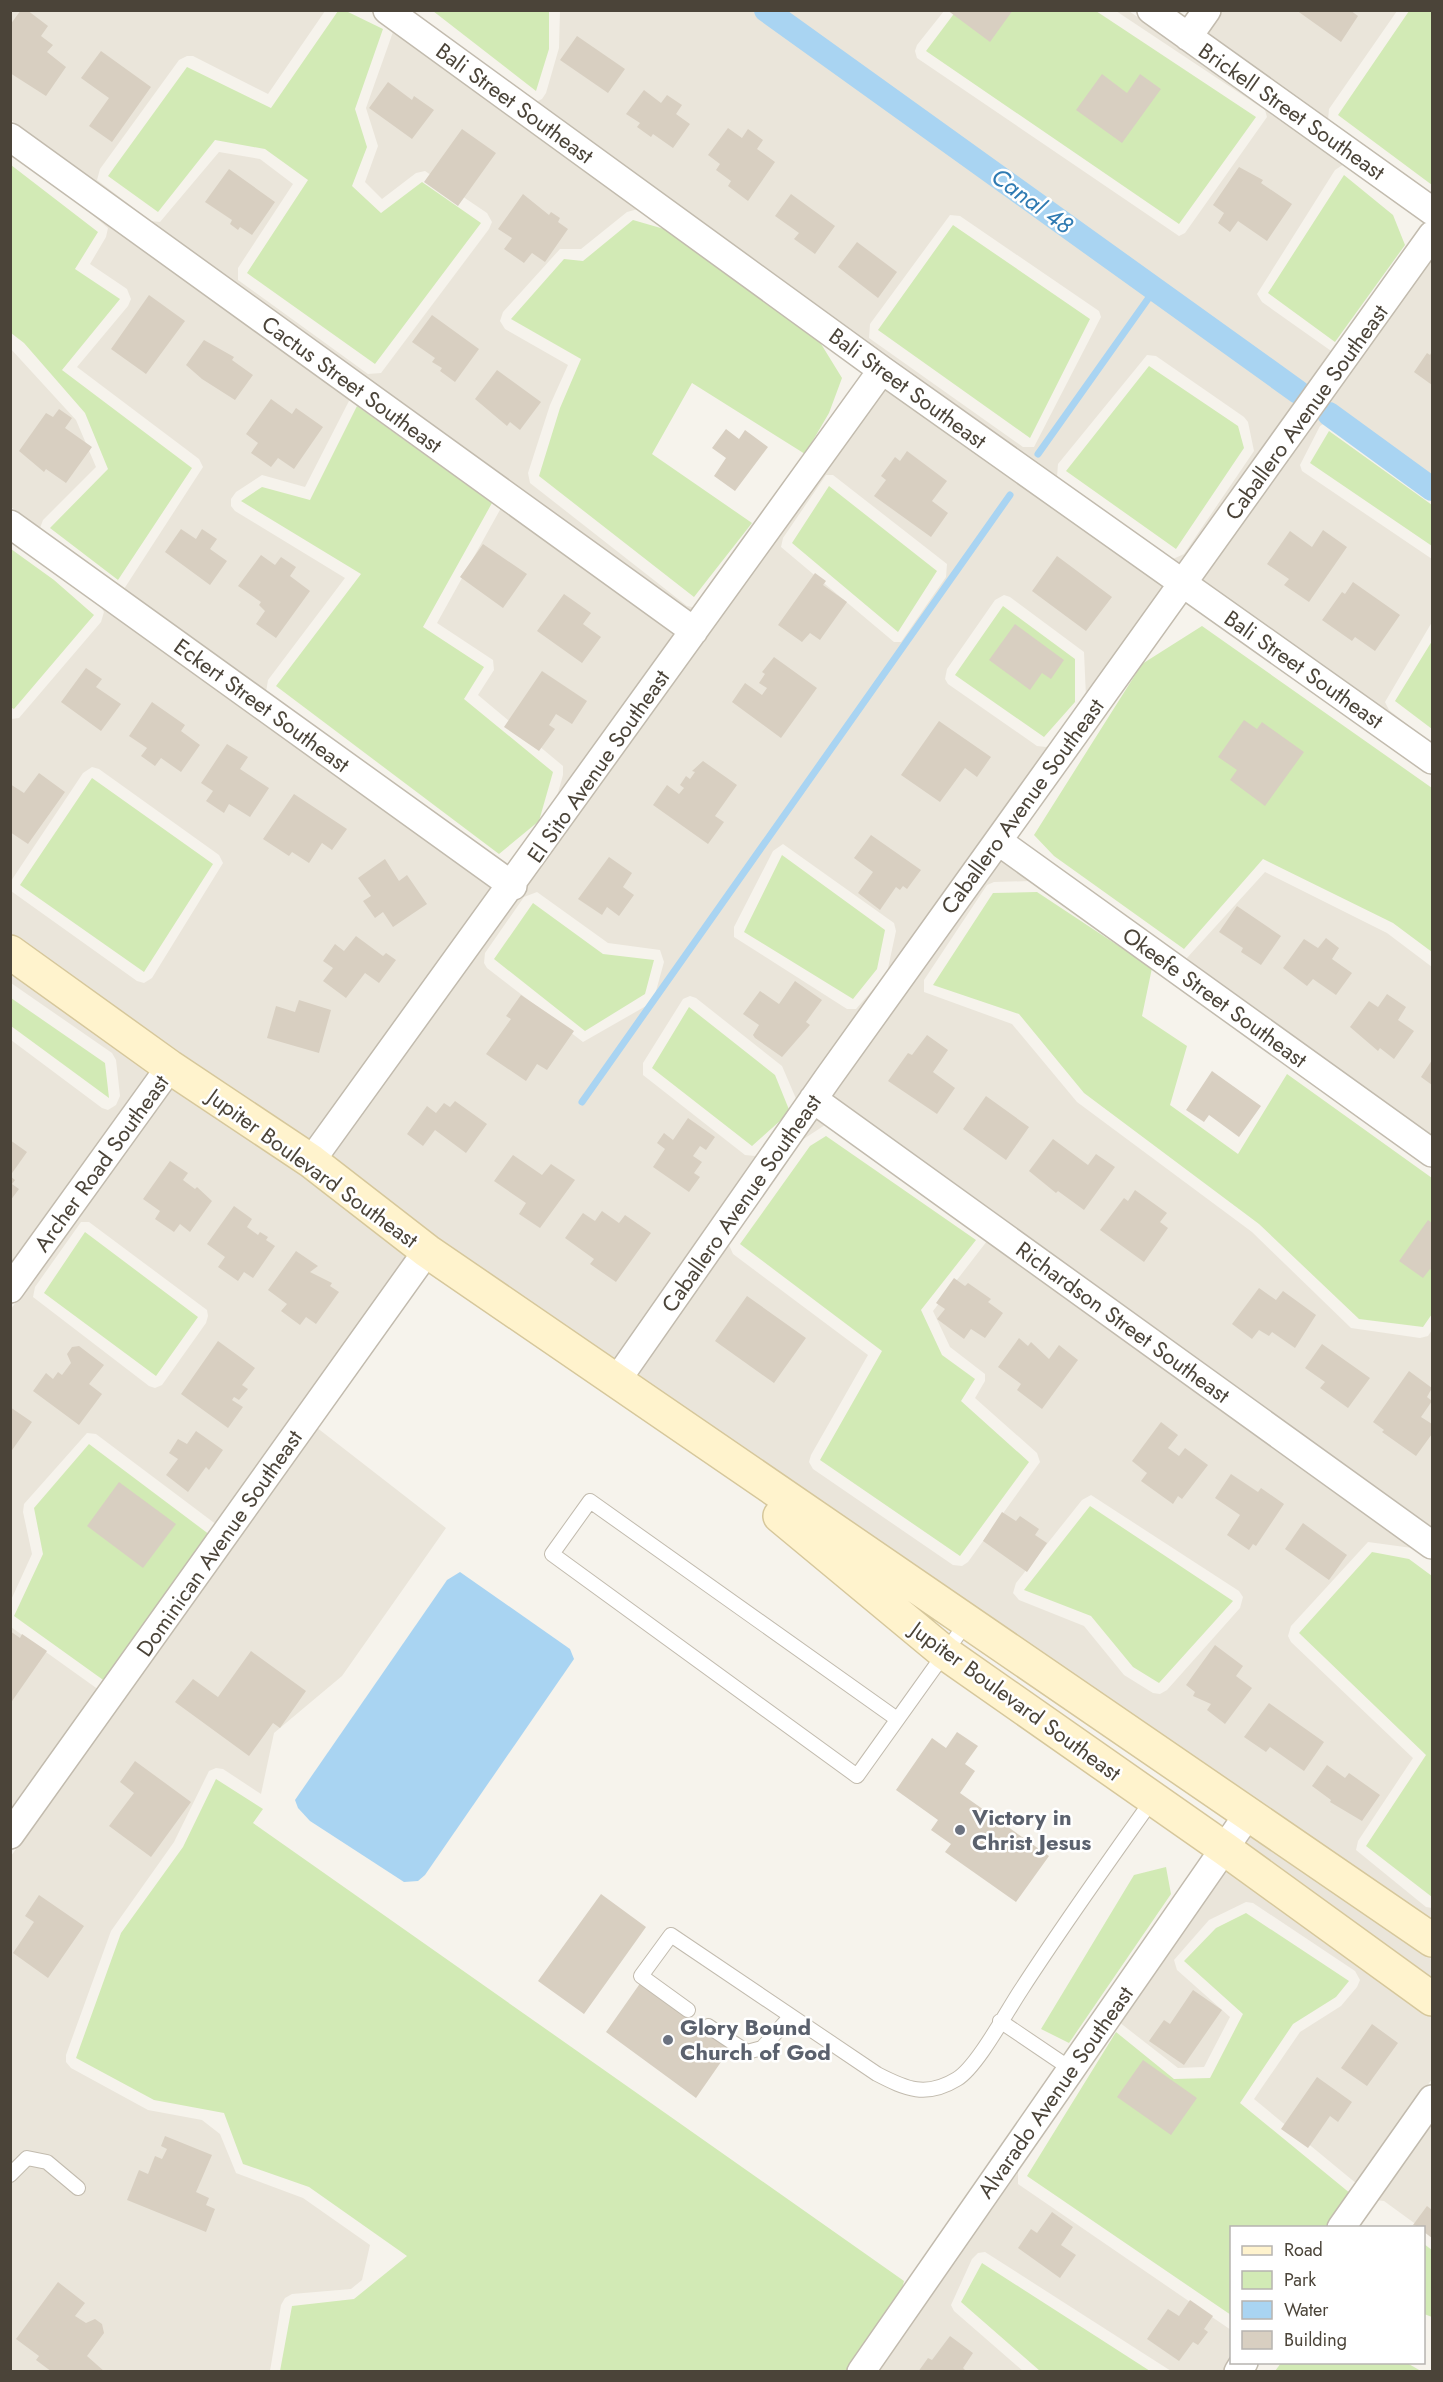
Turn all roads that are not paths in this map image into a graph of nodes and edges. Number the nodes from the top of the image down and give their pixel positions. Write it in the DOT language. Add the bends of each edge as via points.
graph roads {
  1 [pos="387,10"];
  2 [pos="1151,10"];
  3 [pos="1207,10"];
  4 [pos="1188,37"];
  5 [pos="10,137"];
  6 [pos="1432,211"];
  7 [pos="1432,235"];
  8 [pos="882,370"];
  9 [pos="10,524"];
  10 [pos="1183,583"];
  11 [pos="694,631"];
  12 [pos="1432,760"];
  13 [pos="998,841"];
  14 [pos="513,886"];
  15 [pos="10,952"];
  16 [pos="170,1067"];
  17 [pos="813,1099"];
  18 [pos="1432,1153"];
  19 [pos="311,1161"];
  20 [pos="427,1251"];
  21 [pos="10,1289"];
  22 [pos="617,1380"];
  23 [pos="1432,1545"];
  24 [pos="967,1622"];
  25 [pos="945,1653"];
  26 [pos="897,1719"];
  27 [pos="1154,1799"];
  28 [pos="1249,1813"];
  29 [pos="10,1835"];
  30 [pos="1225,1849"];
  31 [pos="1432,1940"];
  32 [pos="1432,1999"];
  33 [pos="688,2010"];
  34 [pos="791,2016"];
  35 [pos="1000,2021"];
  36 [pos="708,2026"];
  37 [pos="1071,2069"];
  38 [pos="1432,2099"];
  39 [pos="10,2175"];
  40 [pos="78,2188"];
  41 [pos="1342,2226"];
  42 [pos="861,2372"];
  1 -- 8 [label="street, Bali Street Southeast"];
  2 -- 4 [label="street, Brickell Street Southeast"];
  3 -- 4 [label="street"];
  4 -- 6 [label="street, Brickell Street Southeast"];
  5 -- 11 [label="street, Cactus Street Southeast"];
  7 -- 10 [label="street, Caballero Avenue Southeast"];
  8 -- 10 [label="street, Bali Street Southeast"];
  8 -- 11 [label="street, El Sito Avenue Southeast"];
  9 -- 14 [label="street, Eckert Street Southeast"];
  10 -- 12 [label="street, Bali Street Southeast"];
  10 -- 13 [label="street, Caballero Avenue Southeast"];
  11 -- 14 [label="street, El Sito Avenue Southeast"];
  13 -- 17 [label="street, Caballero Avenue Southeast"];
  13 -- 18 [label="street, Okeefe Street Southeast"];
  14 -- 19 [label="street, El Sito Avenue Southeast"];
  15 -- 16 [label="street, Jupiter Boulevard Southeast"];
  16 -- 19 [label="street, Jupiter Boulevard Southeast"];
  16 -- 21 [label="street, Archer Road Southeast"];
  17 -- 22 [label="street, Caballero Avenue Southeast"];
  17 -- 23 [label="street, Richardson Street Southeast"];
  19 -- 20 [label="street, Jupiter Boulevard Southeast"];
  20 -- 22 [label="street, Jupiter Boulevard Southeast"];
  20 -- 29 [label="street, Dominican Avenue Southeast"];
  22 -- 24 [label="street, Jupiter Boulevard Southeast"];
  22 -- 25 [label="street, Jupiter Boulevard Southeast"];
  24 -- 25 [label="lane"];
  24 -- 28 [label="street, Jupiter Boulevard Southeast"];
  25 -- 26 [label="lane"];
  25 -- 27 [label="street, Jupiter Boulevard Southeast"];
  26 -- 26 [label="lane" via="590,1501 552,1554 857,1776"];
  27 -- 30 [label="street, Jupiter Boulevard Southeast"];
  27 -- 35 [label="lane"];
  28 -- 30 [label="street, Alvarado Avenue Southeast"];
  28 -- 31 [label="street, Jupiter Boulevard Southeast"];
  30 -- 32 [label="street, Jupiter Boulevard Southeast"];
  30 -- 37 [label="street, Alvarado Avenue Southeast"];
  33 -- 34 [label="lane" via="641,1976 670,1935"];
  34 -- 35 [label="lane" via="905,2089 931,2090 959,2078"];
  34 -- 36 [label="lane" via="762,2048 747,2052"];
  35 -- 37 [label="lane"];
  37 -- 42 [label="street, Alvarado Avenue Southeast"];
  38 -- 41 [label="street"];
  39 -- 40 [label="lane" via="27,2158 47,2162"];
}
